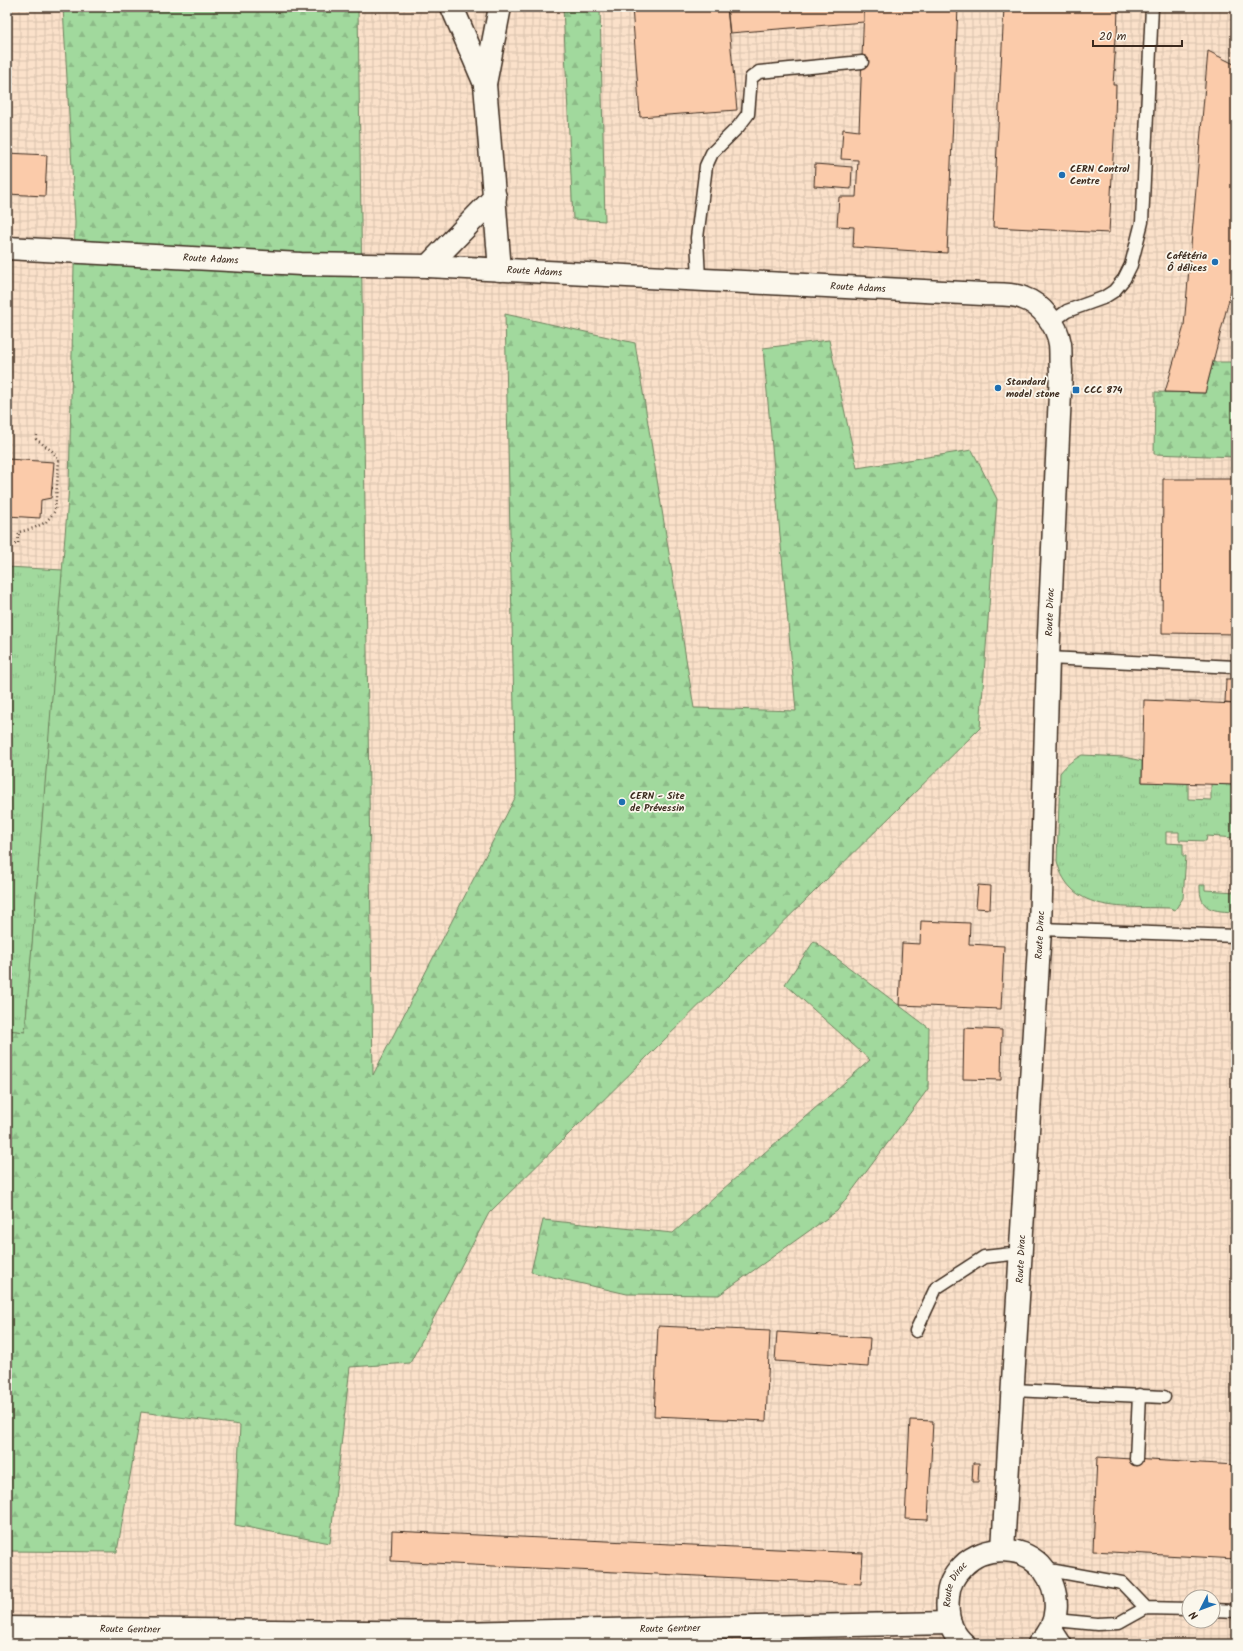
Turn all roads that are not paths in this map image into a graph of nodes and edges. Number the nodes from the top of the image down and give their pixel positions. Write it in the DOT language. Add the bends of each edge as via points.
graph roads {
  1 [pos="452,7"];
  2 [pos="500,7"];
  3 [pos="1152,7"];
  4 [pos="862,62"];
  5 [pos="485,84"];
  6 [pos="495,197"];
  7 [pos="7,248"];
  8 [pos="428,266"];
  9 [pos="500,270"];
  10 [pos="699,278"];
  11 [pos="1052,322"];
  12 [pos="1048,658"];
  13 [pos="1236,667"];
  14 [pos="1040,928"];
  15 [pos="1236,936"];
  16 [pos="1022,1253"];
  17 [pos="916,1331"];
  18 [pos="1014,1390"];
  19 [pos="1139,1395"];
  20 [pos="1164,1397"];
  21 [pos="1136,1459"];
  22 [pos="1003,1549"];
  23 [pos="1044,1569"];
  24 [pos="1146,1608"];
  25 [pos="1181,1609"];
  26 [pos="1221,1610"];
  27 [pos="1236,1611"];
  28 [pos="1054,1622"];
  29 [pos="950,1623"];
  30 [pos="7,1628"];
  31 [pos="458,1639"];
  32 [pos="964,1644"];
  33 [pos="1039,1644"];
  34 [pos="1066,1644"];
  1 -- 5 [label="street"];
  2 -- 5 [label="street"];
  3 -- 11 [label="lane" via="1142,222 1131,265 1114,291 1103,298 1067,311"];
  4 -- 10 [label="lane" via="759,72 751,78 748,114 712,153 706,166 697,238"];
  5 -- 6 [label="street"];
  6 -- 8 [label="street"];
  6 -- 9 [label="street"];
  7 -- 8 [label="street, Route Adams" via="301,264"];
  8 -- 9 [label="street, Route Adams"];
  9 -- 10 [label="street, Route Adams"];
  10 -- 11 [label="street, Route Adams" via="1022,297 1044,311"];
  11 -- 12 [label="street, Route Dirac" via="1060,342 1061,371"];
  12 -- 13 [label="lane"];
  12 -- 14 [label="street, Route Dirac"];
  14 -- 15 [label="lane"];
  14 -- 16 [label="street, Route Dirac"];
  16 -- 17 [label="lane" via="984,1257 936,1288"];
  16 -- 18 [label="street, Route Dirac"];
  18 -- 19 [label="lane"];
  18 -- 22 [label="street, Route Dirac"];
  19 -- 20 [label="lane"];
  19 -- 21 [label="lane"];
  22 -- 23 [label="street, Route Dirac" via="1029,1557"];
  22 -- 29 [label="street, Route Dirac" via="984,1552 967,1561 955,1574 948,1592 947,1611"];
  23 -- 24 [label="lane" via="1122,1583"];
  23 -- 28 [label="street, Route Dirac" via="1053,1586 1057,1605"];
  24 -- 25 [label="lane"];
  24 -- 28 [label="lane" via="1119,1623"];
  26 -- 27 [label="lane"];
  28 -- 33 [label="street, Route Dirac"];
  28 -- 34 [label="lane"];
  29 -- 31 [label="street, Route Gentner"];
  29 -- 32 [label="street, Route Dirac"];
  30 -- 31 [label="street, Route Gentner"];
}
